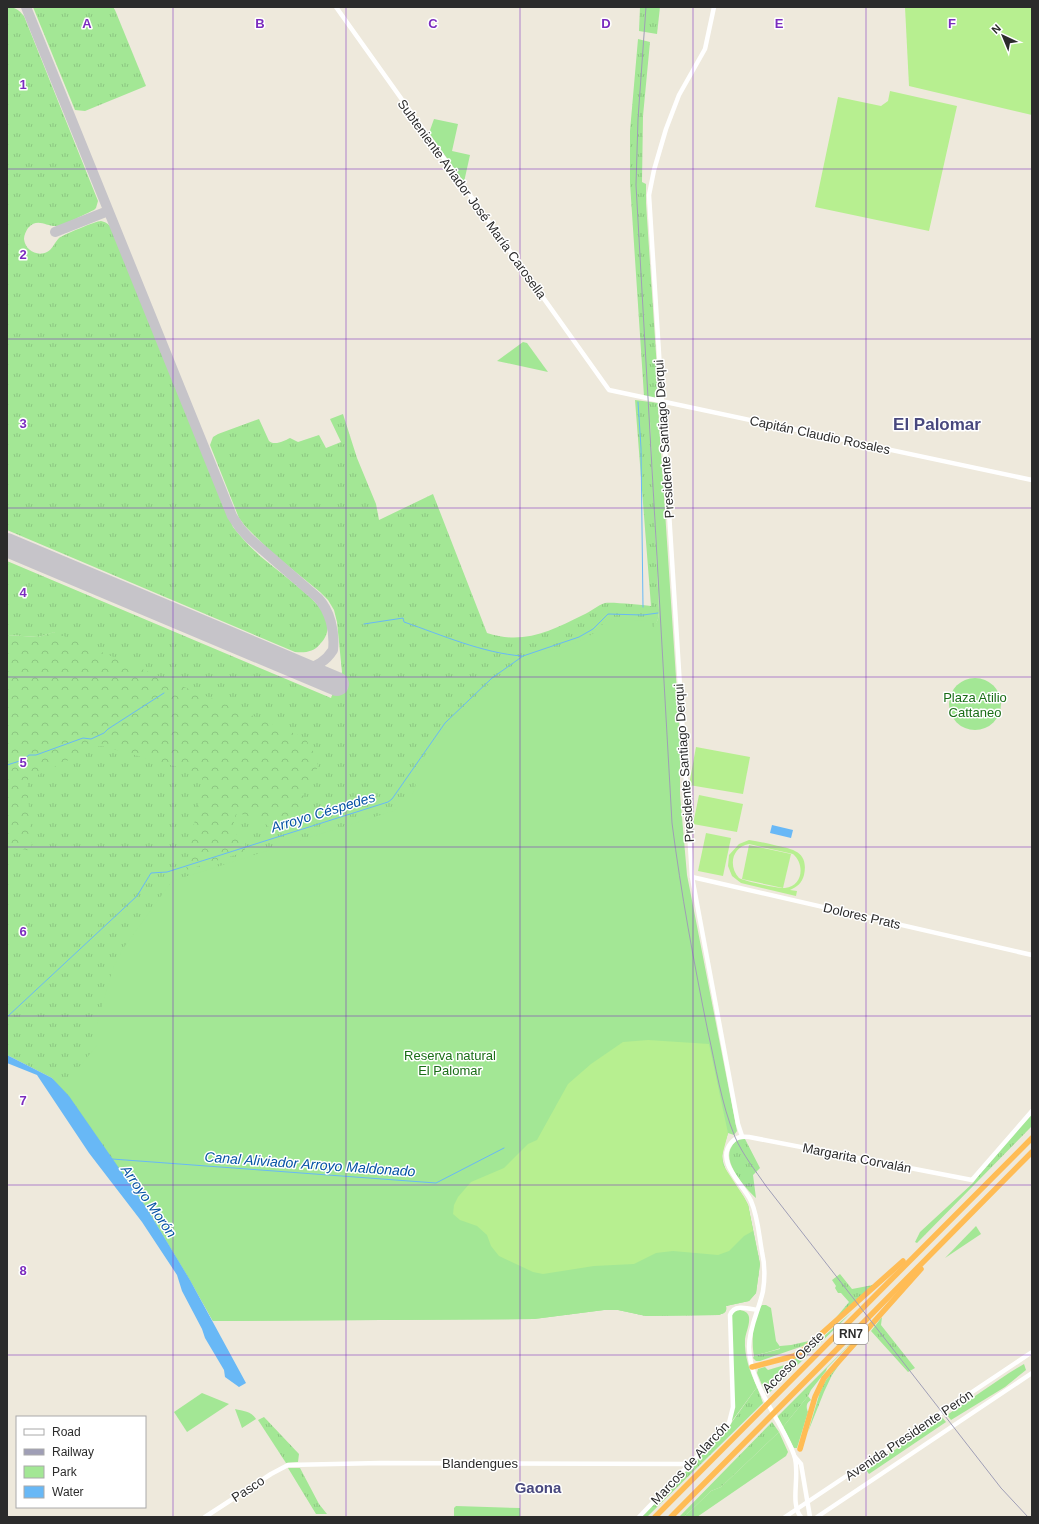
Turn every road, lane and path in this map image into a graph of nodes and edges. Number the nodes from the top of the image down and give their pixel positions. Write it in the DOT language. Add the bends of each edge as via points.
graph roads {
  1 [pos="336,7"];
  2 [pos="714,7"];
  3 [pos="609,390"];
  4 [pos="661,401"];
  5 [pos="1032,480"];
  6 [pos="692,877"];
  7 [pos="1032,955"];
  8 [pos="1032,1111"];
  9 [pos="1032,1134"];
  10 [pos="742,1136"];
  11 [pos="1032,1138"];
  12 [pos="1032,1152"];
  13 [pos="1010,1160"];
  14 [pos="930,1239"];
  15 [pos="938,1247"];
  16 [pos="756,1310"];
  17 [pos="1032,1352"];
  18 [pos="752,1367"];
  19 [pos="1032,1373"];
  20 [pos="800,1449"];
  21 [pos="794,1455"];
  22 [pos="690,1464"];
  23 [pos="271,1474"];
  24 [pos="808,1501"];
  25 [pos="796,1510"];
  26 [pos="205,1517"];
  27 [pos="639,1517"];
  28 [pos="655,1517"];
  29 [pos="671,1517"];
  30 [pos="785,1517"];
  31 [pos="801,1517"];
  32 [pos="810,1517"];
  33 [pos="817,1517"];
  1 -- 3 [label="street, Subteniente Aviador José María Carosella"];
  2 -- 4 [label="street, Presidente Santiago Derqui" via="705,49 679,95 666,129 649,190"];
  3 -- 4 [label="street, Capitán Claudio Rosales"];
  4 -- 5 [label="street, Capitán Claudio Rosales"];
  4 -- 6 [label="street, Presidente Santiago Derqui"];
  6 -- 7 [label="street, Dolores Prats"];
  6 -- 10 [label="street, Presidente Santiago Derqui"];
  8 -- 10 [label="street, Margarita Corvalán" via="972,1180"];
  9 -- 13 [label="highway"];
  10 -- 16 [label="street" via="731,1143 726,1150 726,1157 729,1167 751,1200 754,1209 764,1268 763,1290"];
  11 -- 13 [label="highway, Acceso Oeste / RN7"];
  12 -- 15 [label="highway, Acceso Oeste / RN7"];
  13 -- 14 [label="highway, Acceso Oeste / RN7"];
  14 -- 18 [label="highway" via="801,1352"];
  14 -- 28 [label="highway, Acceso Oeste / RN7"];
  15 -- 20 [label="highway" via="824,1378 815,1397"];
  15 -- 29 [label="highway, Acceso Oeste / RN7"];
  16 -- 18 [label="street" via="749,1347"];
  16 -- 22 [label="street, Marcos de Alarcón" via="738,1308 730,1313 733,1407 731,1418 726,1427"];
  17 -- 24 [label="street, Avenida Presidente Perón"];
  18 -- 21 [label="street"];
  19 -- 33 [label="street, Avenida Presidente Perón"];
  21 -- 24 [label="street" via="801,1464"];
  21 -- 25 [label="street" via="797,1470"];
  22 -- 23 [label="street, Blandengues" via="302,1464 285,1466"];
  22 -- 27 [label="street, Marcos de Alarcón"];
  23 -- 26 [label="street, Pasco"];
  24 -- 25 [label="street, Avenida Presidente Perón"];
  24 -- 32 [label="street"];
  25 -- 30 [label="street, Avenida Presidente Perón"];
  25 -- 31 [label="street"];
}
